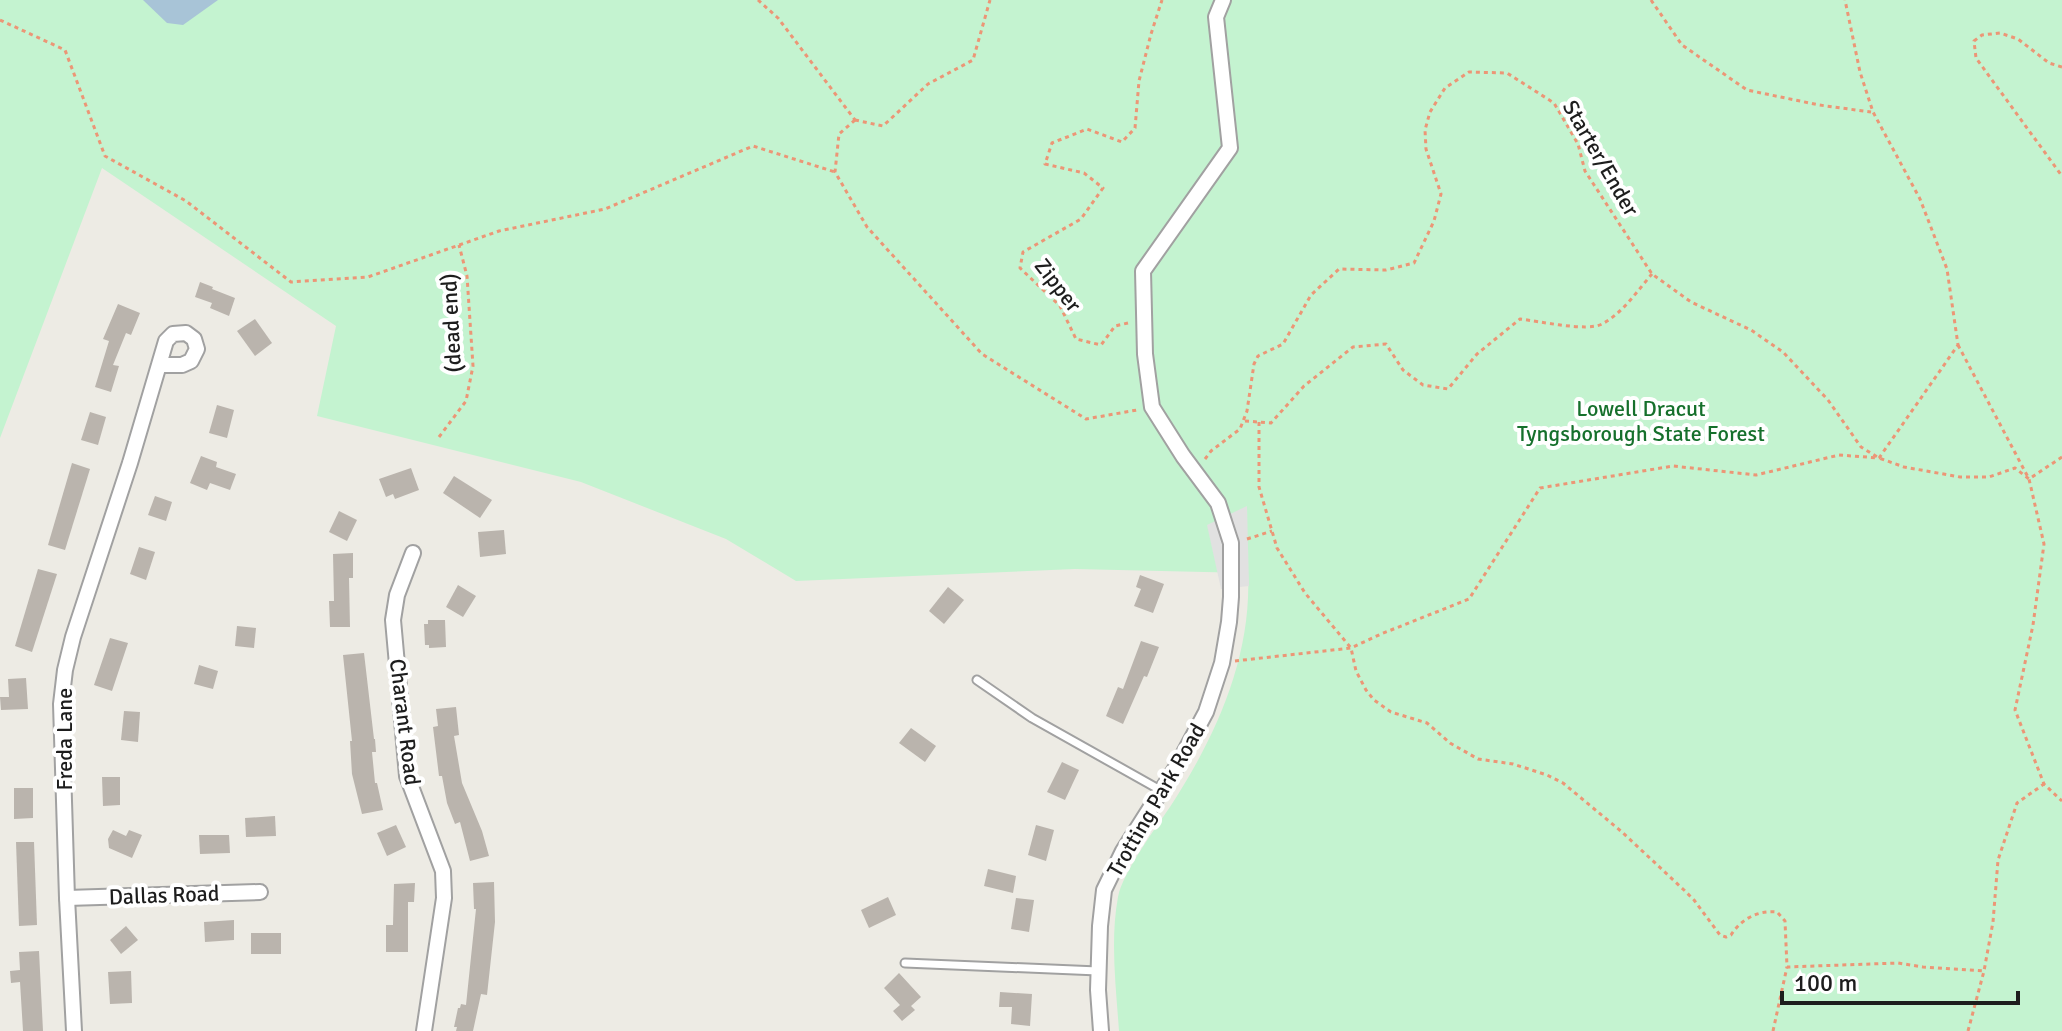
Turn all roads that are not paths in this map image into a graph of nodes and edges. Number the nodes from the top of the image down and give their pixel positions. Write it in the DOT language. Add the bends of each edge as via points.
graph roads {
  1 [pos="1223,0"];
  2 [pos="159,365"];
  3 [pos="413,553"];
  4 [pos="977,680"];
  5 [pos="1162,791"];
  6 [pos="260,892"];
  7 [pos="67,898"];
  8 [pos="905,963"];
  9 [pos="1098,971"];
  10 [pos="74,1031"];
  11 [pos="424,1031"];
  12 [pos="1101,1031"];
  1 -- 5 [label="street, Trotting Park Road" via="1216,17 1230,148 1143,271 1152,407 1218,503 1231,543 1222,663 1206,712"];
  2 -- 7 [label="street, Freda Lane" via="65,670 61,704"];
  3 -- 11 [label="street, Charant Road" via="397,595 394,635 407,776 443,871 444,898"];
  4 -- 5 [label="lane" via="1032,718"];
  5 -- 9 [label="street, Trotting Park Road" via="1104,890"];
  6 -- 7 [label="street, Dallas Road"];
  7 -- 10 [label="street, Freda Lane"];
  8 -- 9 [label="lane"];
  9 -- 12 [label="street, Trotting Park Road"];
}
